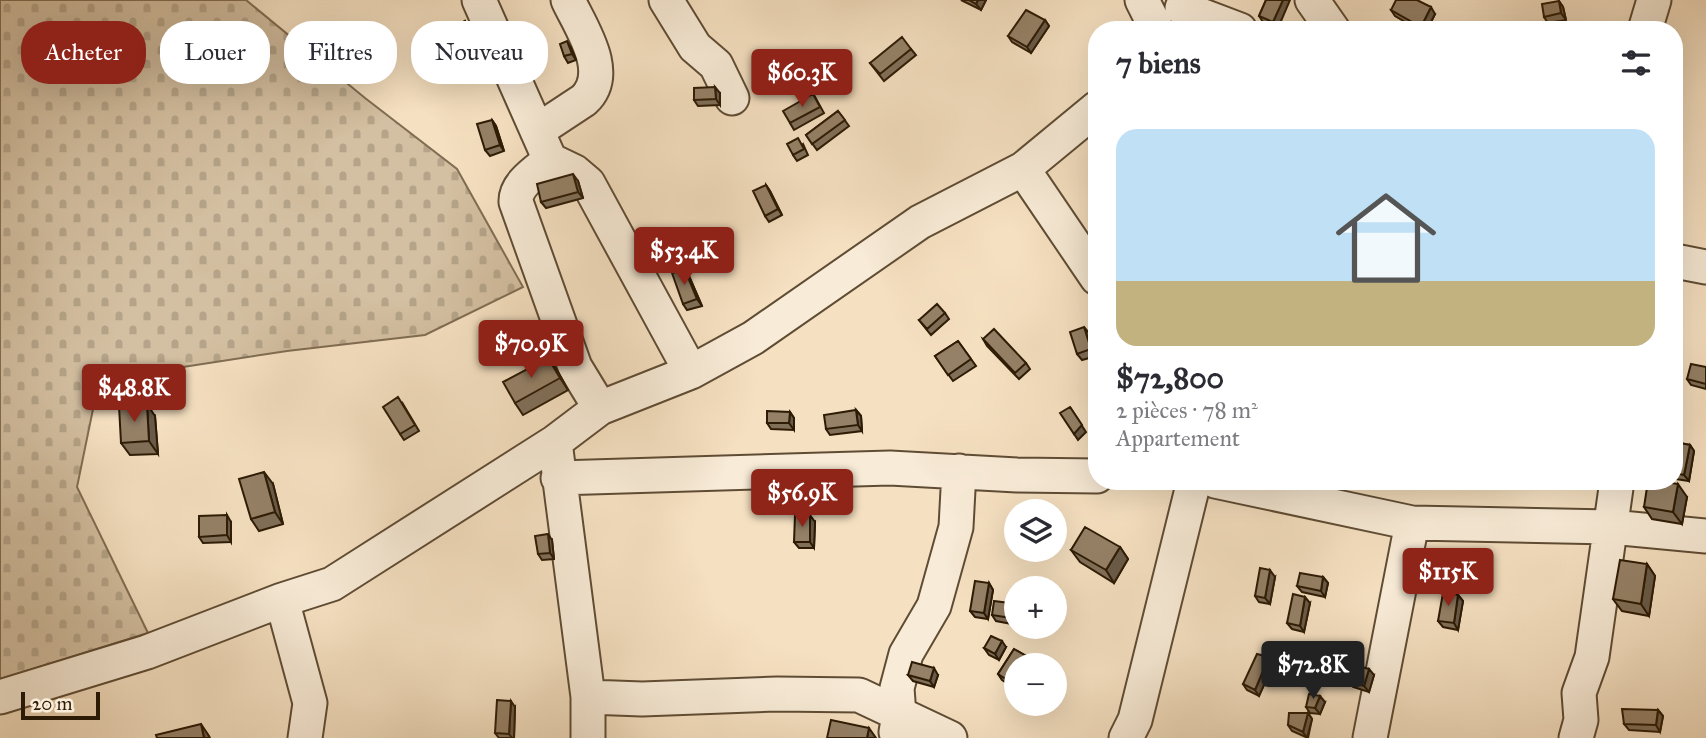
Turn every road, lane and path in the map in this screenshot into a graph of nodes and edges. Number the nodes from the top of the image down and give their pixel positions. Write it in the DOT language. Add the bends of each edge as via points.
graph roads {
  1 [pos="480,0"];
  2 [pos="568,0"];
  3 [pos="666,0"];
  4 [pos="1142,0"];
  5 [pos="1312,0"];
  6 [pos="1654,0"];
  7 [pos="1184,9"];
  8 [pos="1152,21"];
  9 [pos="1216,21"];
  10 [pos="1327,21"];
  11 [pos="1648,21"];
  12 [pos="732,98"];
  13 [pos="1088,115"];
  14 [pos="544,146"];
  15 [pos="1023,169"];
  16 [pos="1683,263"];
  17 [pos="1088,265"];
  18 [pos="1706,267"];
  19 [pos="691,372"];
  20 [pos="600,408"];
  21 [pos="555,442"];
  22 [pos="959,471"];
  23 [pos="1088,476"];
  24 [pos="558,478"];
  25 [pos="1192,490"];
  26 [pos="1257,490"];
  27 [pos="1617,490"];
  28 [pos="1412,523"];
  29 [pos="1611,527"];
  30 [pos="1706,536"];
  31 [pos="282,600"];
  32 [pos="588,697"];
  33 [pos="3,704"];
  34 [pos="897,726"];
  35 [pos="305,738"];
  36 [pos="588,738"];
  37 [pos="950,738"];
  38 [pos="1126,738"];
  39 [pos="1370,738"];
  40 [pos="1576,738"];
  1 -- 14 [label="street"];
  2 -- 14 [label="street" via="593,56 596,77 589,95"];
  3 -- 12 [label="street" via="695,47 716,65"];
  4 -- 8 [label="street"];
  5 -- 10 [label="street"];
  6 -- 11 [label="street"];
  7 -- 9 [label="street"];
  13 -- 15 [label="street"];
  14 -- 19 [label="street" via="588,183"];
  14 -- 20 [label="street" via="516,202 575,367"];
  15 -- 17 [label="street"];
  15 -- 19 [label="street" via="920,222 753,338"];
  16 -- 18 [label="street"];
  19 -- 20 [label="street"];
  20 -- 21 [label="street"];
  21 -- 24 [label="street"];
  21 -- 31 [label="street" via="332,584"];
  22 -- 23 [label="street"];
  22 -- 24 [label="street" via="890,468"];
  22 -- 34 [label="street" via="956,527 934,606 906,654 897,688"];
  24 -- 32 [label="street"];
  25 -- 38 [label="street" via="1135,720"];
  26 -- 28 [label="street"];
  27 -- 29 [label="street"];
  28 -- 29 [label="street"];
  28 -- 39 [label="street"];
  29 -- 30 [label="street"];
  29 -- 40 [label="street" via="1592,657 1579,692 1581,720"];
  31 -- 33 [label="street"];
  31 -- 35 [label="street" via="310,703"];
  32 -- 34 [label="street" via="859,695"];
  32 -- 36 [label="street"];
  34 -- 37 [label="street"];
}
